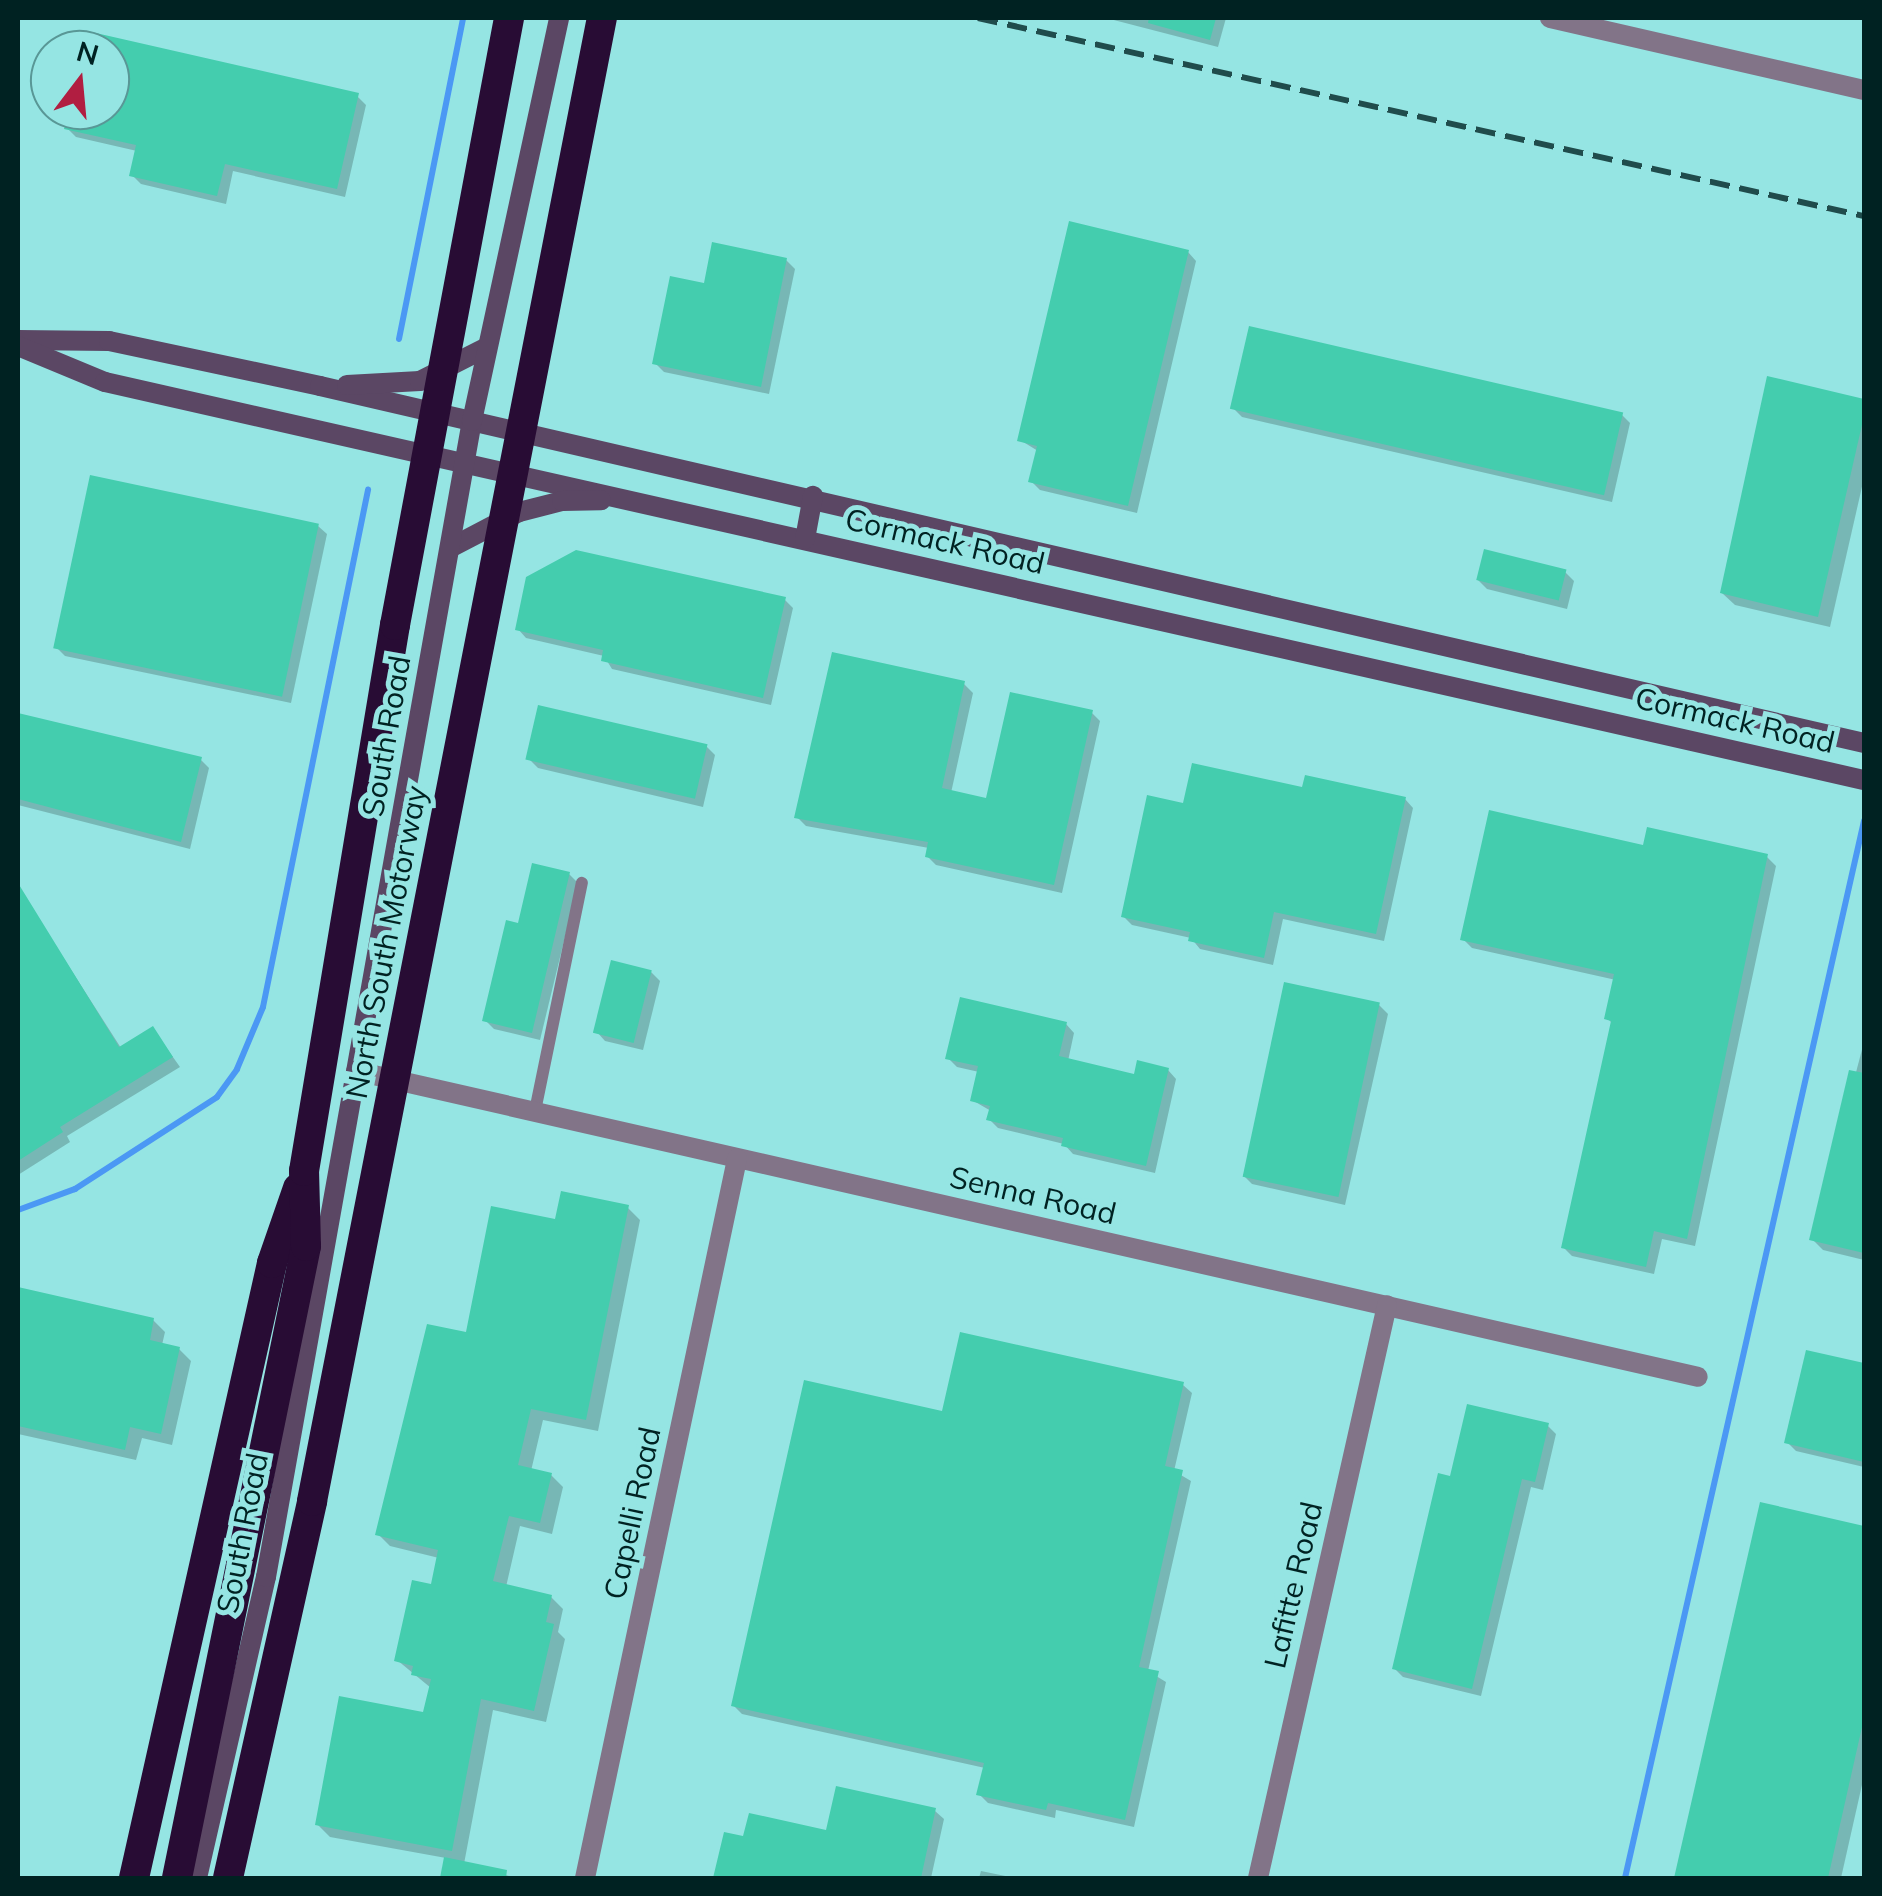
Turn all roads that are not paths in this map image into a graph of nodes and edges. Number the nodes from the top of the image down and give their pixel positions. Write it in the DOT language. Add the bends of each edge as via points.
graph roads {
  1 [pos="509,18"];
  2 [pos="559,18"];
  3 [pos="602,18"];
  4 [pos="1550,18"];
  5 [pos="1864,90"];
  6 [pos="18,343"];
  7 [pos="487,347"];
  8 [pos="320,386"];
  9 [pos="472,421"];
  10 [pos="465,461"];
  11 [pos="813,496"];
  12 [pos="633,499"];
  13 [pos="805,539"];
  14 [pos="450,548"];
  15 [pos="1864,742"];
  16 [pos="1864,780"];
  17 [pos="582,883"];
  18 [pos="356,1071"];
  19 [pos="535,1111"];
  20 [pos="737,1159"];
  21 [pos="304,1172"];
  22 [pos="1387,1305"];
  23 [pos="1698,1377"];
  24 [pos="134,1878"];
  25 [pos="177,1878"];
  26 [pos="198,1878"];
  27 [pos="228,1878"];
  28 [pos="585,1878"];
  29 [pos="1258,1878"];
  1 -- 21 [label="highway, North South Motorway, bridge" via="395,625"];
  2 -- 7 [label="street, South Road"];
  3 -- 27 [label="highway, North South Motorway, bridge" via="316,1481"];
  4 -- 5 [label="street"];
  6 -- 8 [label="street, Cormack Road" via="109,341"];
  6 -- 10 [label="street, Cormack Road" via="105,382"];
  7 -- 8 [label="street" via="420,382"];
  7 -- 9 [label="street, South Road"];
  8 -- 9 [label="street, Cormack Road"];
  9 -- 10 [label="street, South Road"];
  9 -- 11 [label="street, Cormack Road"];
  10 -- 12 [label="street, Cormack Road"];
  10 -- 14 [label="street, South Road"];
  11 -- 13 [label="street"];
  11 -- 15 [label="street, Cormack Road"];
  12 -- 13 [label="street, Cormack Road"];
  12 -- 14 [label="street" via="562,502 519,512"];
  13 -- 16 [label="street, Cormack Road"];
  14 -- 18 [label="street, South Road"];
  17 -- 19 [label="lane"];
  18 -- 19 [label="street, Senna Road"];
  18 -- 26 [label="street, South Road" via="266,1576"];
  19 -- 20 [label="street, Senna Road"];
  20 -- 22 [label="street, Senna Road"];
  20 -- 28 [label="street, Capelli Road"];
  21 -- 24 [label="highway" via="272,1263"];
  21 -- 25 [label="highway, North South Motorway" via="306,1246"];
  22 -- 23 [label="street, Senna Road"];
  22 -- 29 [label="street, Lafitte Road"];
}
